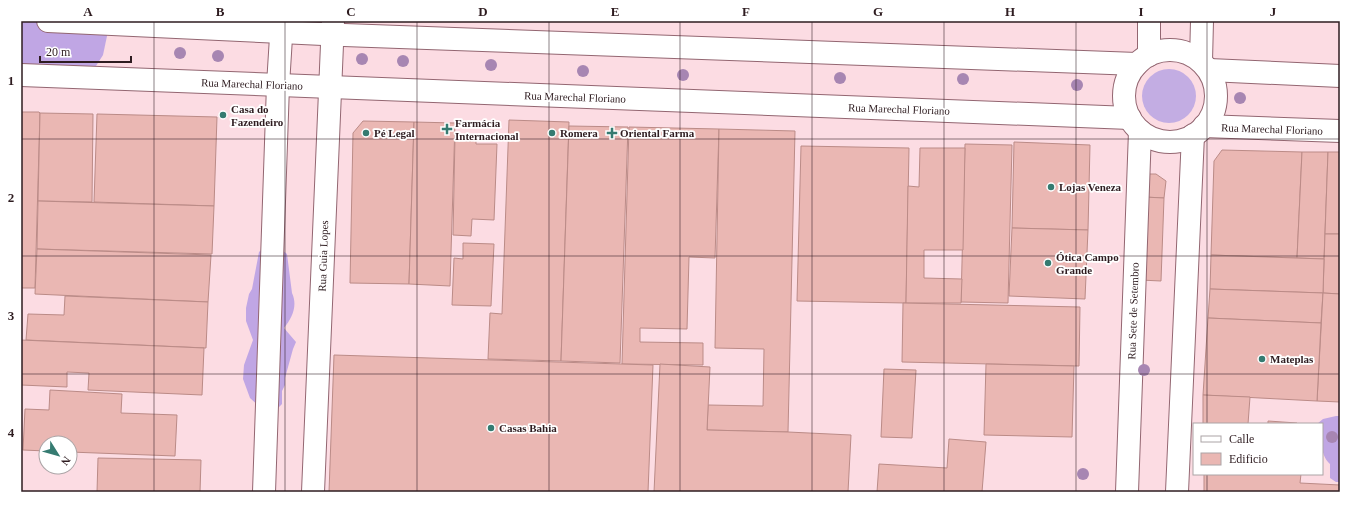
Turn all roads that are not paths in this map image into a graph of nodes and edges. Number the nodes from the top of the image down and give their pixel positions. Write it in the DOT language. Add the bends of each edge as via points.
graph roads {
  1 [pos="48,21"];
  2 [pos="1149,21"];
  3 [pos="1202,21"];
  4 [pos="282,26"];
  5 [pos="333,28"];
  6 [pos="1143,59"];
  7 [pos="1204,66"];
  8 [pos="21,75"];
  9 [pos="1340,76"];
  10 [pos="278,84"];
  11 [pos="329,88"];
  12 [pos="1135,124"];
  13 [pos="1199,131"];
  14 [pos="1340,131"];
  15 [pos="264,492"];
  16 [pos="313,492"];
  17 [pos="1127,492"];
  18 [pos="1177,492"];
  1 -- 4 [label="main road"];
  2 -- 6 [label="main road"];
  3 -- 7 [label="main road"];
  4 -- 5 [label="main road"];
  4 -- 10 [label="main road"];
  5 -- 6 [label="main road"];
  5 -- 11 [label="main road, Rua Guia Lopes"];
  6 -- 7 [label="main road" via="1164,50 1174,50 1184,52"];
  6 -- 12 [label="main road" via="1131,72 1125,91 1126,110"];
  7 -- 9 [label="main road"];
  7 -- 13 [label="main road" via="1215,86 1216,99 1210,119"];
  8 -- 10 [label="main road, Rua Marechal Floriano"];
  10 -- 11 [label="main road, Rua Marechal Floriano"];
  10 -- 15 [label="main road"];
  11 -- 12 [label="main road, Rua Marechal Floriano"];
  11 -- 16 [label="main road, Rua Guia Lopes"];
  12 -- 13 [label="main road" via="1148,136 1165,141 1179,141"];
  12 -- 17 [label="main road, Rua Sete de Setembro"];
  13 -- 14 [label="main road, Rua Marechal Floriano"];
  13 -- 18 [label="main road"];
}
